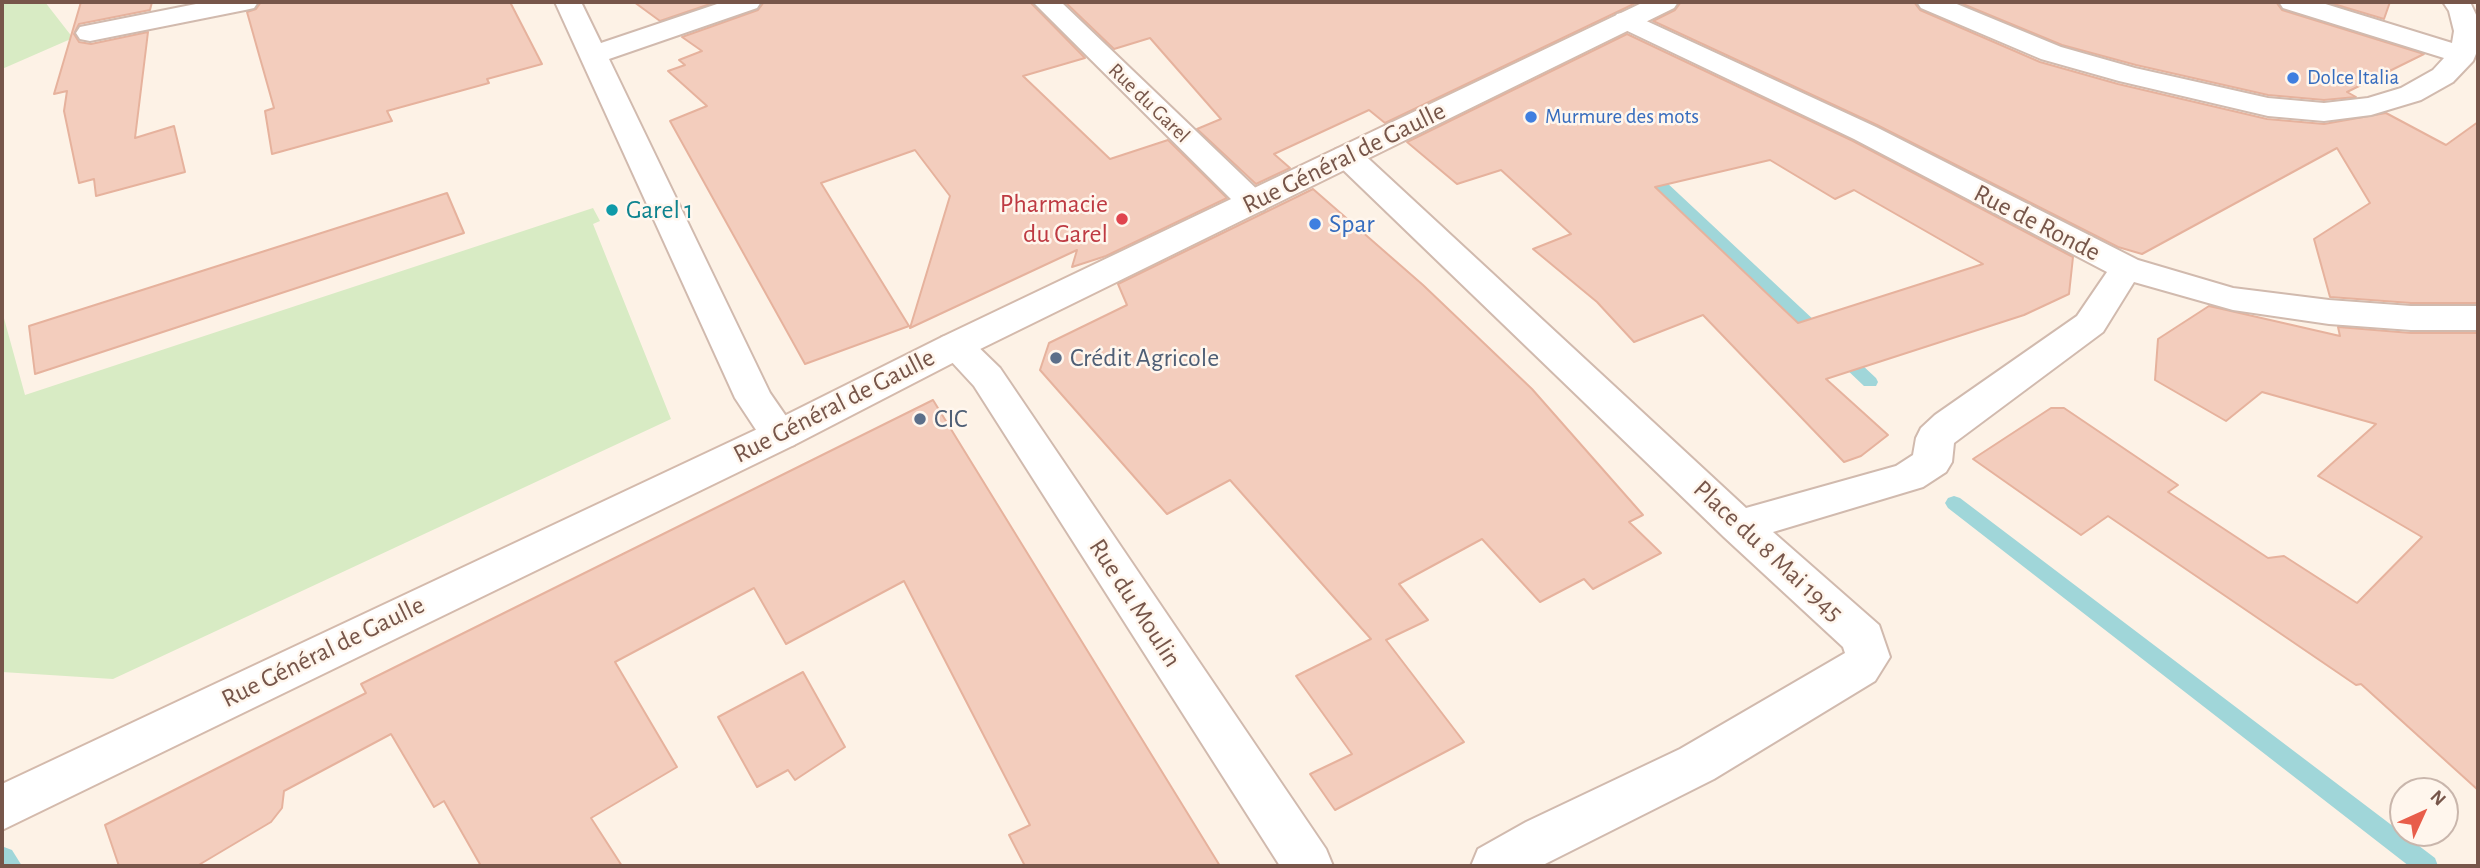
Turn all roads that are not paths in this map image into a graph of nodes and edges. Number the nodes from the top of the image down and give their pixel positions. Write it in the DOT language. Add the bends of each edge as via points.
graph roads {
  1 [pos="245,2"];
  2 [pos="568,2"];
  3 [pos="748,2"];
  4 [pos="1046,2"];
  5 [pos="1665,2"];
  6 [pos="1930,2"];
  7 [pos="2291,2"];
  8 [pos="2456,2"];
  9 [pos="207,9"];
  10 [pos="1627,20"];
  11 [pos="90,33"];
  12 [pos="209,40"];
  13 [pos="593,55"];
  14 [pos="2463,55"];
  15 [pos="1347,156"];
  16 [pos="1253,203"];
  17 [pos="2126,268"];
  18 [pos="2478,318"];
  19 [pos="955,346"];
  20 [pos="780,435"];
  21 [pos="1739,526"];
  22 [pos="2,808"];
  23 [pos="1308,866"];
  24 [pos="1496,866"];
  1 -- 9 [label="street"];
  2 -- 13 [label="street"];
  3 -- 13 [label="street"];
  4 -- 16 [label="street, Rue du Garel"];
  5 -- 10 [label="street, Rue Général de Gaulle"];
  6 -- 14 [label="street" via="2051,53 2269,107 2324,111 2371,106 2411,94 2443,75"];
  7 -- 14 [label="street"];
  8 -- 14 [label="street" via="2468,32"];
  9 -- 11 [label="street"];
  9 -- 12 [label="street"];
  10 -- 15 [label="street, Rue Général de Gaulle"];
  10 -- 17 [label="street, Rue de Ronde" via="1865,133"];
  13 -- 20 [label="street" via="754,397"];
  15 -- 16 [label="street, Rue Général de Gaulle"];
  15 -- 21 [label="street, Place du 8 Mai 1945"];
  16 -- 19 [label="street, Rue Général de Gaulle"];
  17 -- 18 [label="street, Rue de Ronde" via="2233,299 2343,313"];
  17 -- 21 [label="street" via="2090,324 1935,438 1932,462 1909,477"];
  19 -- 20 [label="street, Rue Général de Gaulle"];
  19 -- 23 [label="street, Rue du Moulin" via="987,377"];
  20 -- 22 [label="street, Rue Général de Gaulle"];
  21 -- 24 [label="street, Place du 8 Mai 1945" via="1863,638 1868,657 1859,668 1697,764"];
}
